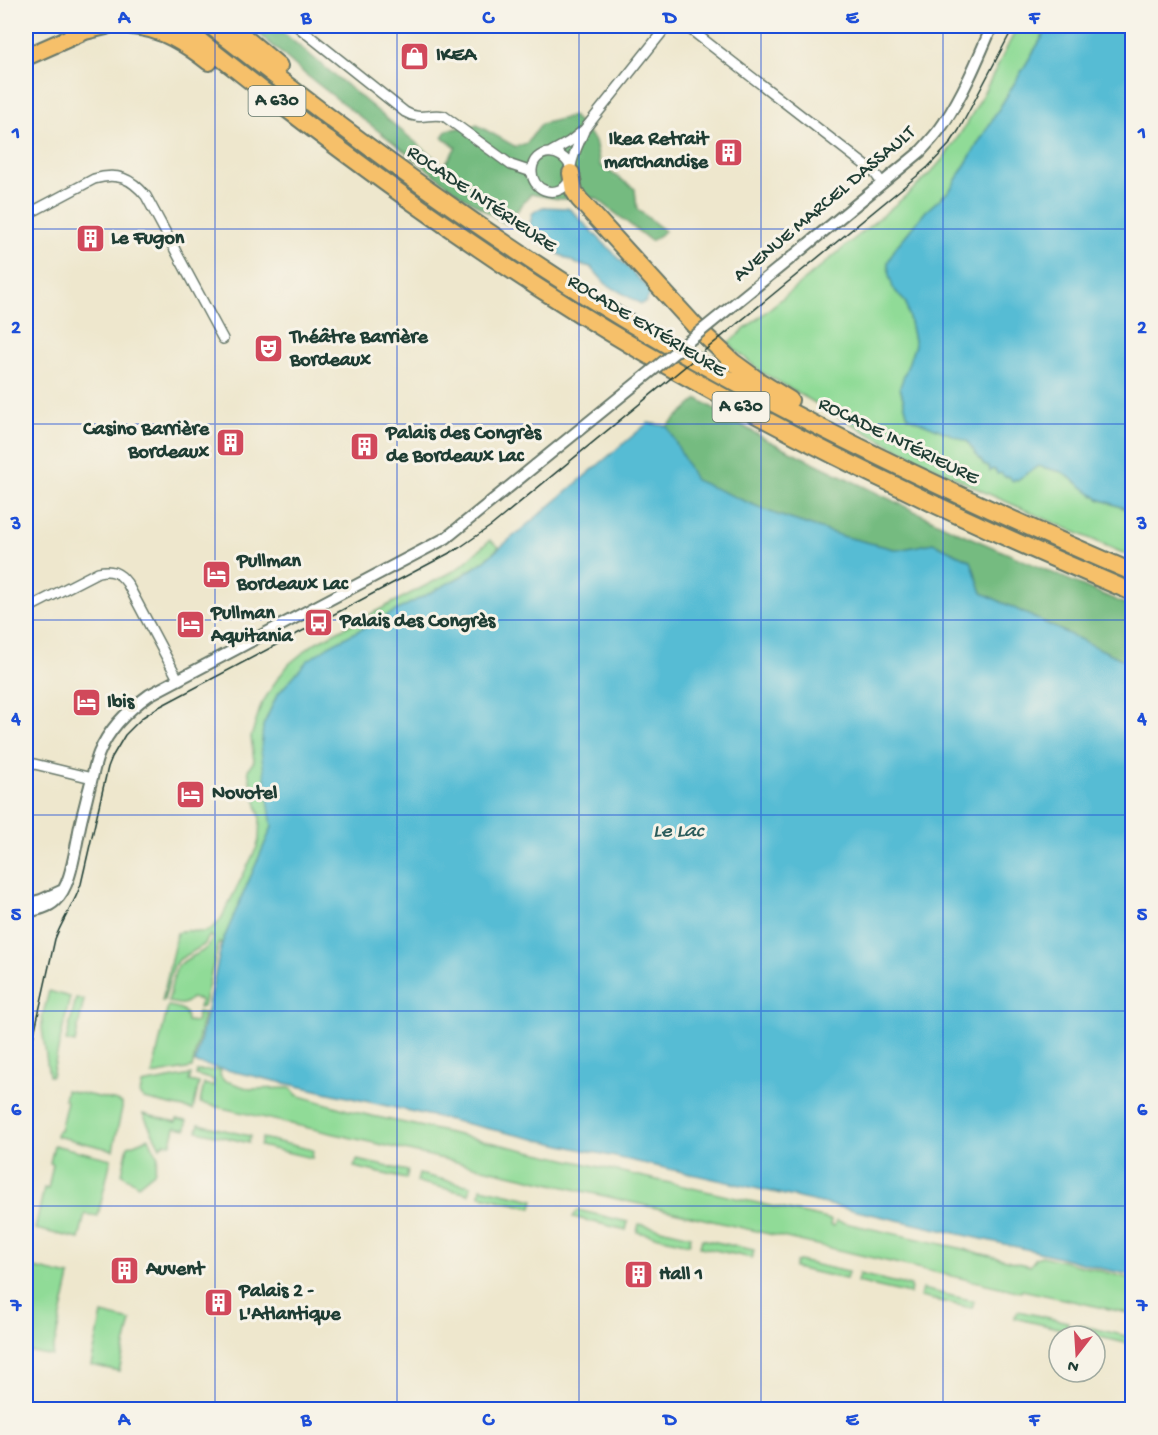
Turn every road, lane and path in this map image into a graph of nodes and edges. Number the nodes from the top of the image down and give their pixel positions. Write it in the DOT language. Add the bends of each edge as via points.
graph roads {
  1 [pos="106,26"];
  2 [pos="132,26"];
  3 [pos="181,26"];
  4 [pos="211,26"];
  5 [pos="231,26"];
  6 [pos="297,26"];
  7 [pos="667,26"];
  8 [pos="686,26"];
  9 [pos="992,26"];
  10 [pos="26,57"];
  11 [pos="584,130"];
  12 [pos="551,152"];
  13 [pos="388,162"];
  14 [pos="571,171"];
  15 [pos="532,172"];
  16 [pos="376,175"];
  17 [pos="882,183"];
  18 [pos="26,215"];
  19 [pos="223,339"];
  20 [pos="967,499"];
  21 [pos="1132,572"];
  22 [pos="1132,592"];
  23 [pos="27,605"];
  24 [pos="26,620"];
  25 [pos="178,679"];
  26 [pos="26,762"];
  27 [pos="92,778"];
  28 [pos="63,889"];
  29 [pos="26,904"];
  30 [pos="26,912"];
  1 -- 10 [label="highway"];
  2 -- 16 [label="highway" via="168,34"];
  3 -- 16 [label="highway, ROCADE EXTÉRIEURE / A 630"];
  4 -- 13 [label="highway, ROCADE INTÉRIEURE / A 630"];
  5 -- 13 [label="highway"];
  6 -- 15 [label="street" via="410,115 444,116 511,165"];
  7 -- 11 [label="street"];
  8 -- 17 [label="street" via="874,172"];
  9 -- 17 [label="street, AVENUE MARCEL DASSAULT" via="944,124 920,152"];
  11 -- 12 [label="street"];
  11 -- 14 [label="street"];
  12 -- 14 [label="street" via="564,157"];
  12 -- 15 [label="street" via="536,160"];
  13 -- 20 [label="highway, ROCADE INTÉRIEURE / A 630" via="514,249 665,344 820,429"];
  14 -- 15 [label="street" via="566,186 554,192 541,189"];
  14 -- 20 [label="highway" via="579,199 733,362 784,397"];
  16 -- 22 [label="highway, ROCADE EXTÉRIEURE / A 630" via="568,306 752,413 903,490"];
  17 -- 25 [label="street, AVENUE MARCEL DASSAULT, bridge" via="446,538"];
  18 -- 19 [label="street" via="94,179 117,176 134,183 146,196"];
  20 -- 21 [label="highway, ROCADE INTÉRIEURE / A 630"];
  23 -- 24 [label="street"];
  23 -- 25 [label="street" via="98,572 114,571 127,583"];
  25 -- 27 [label="street, AVENUE MARCEL DASSAULT" via="133,706 119,720 100,750"];
  26 -- 27 [label="street"];
  27 -- 28 [label="street, AVENUE MARCEL DASSAULT" via="71,872"];
  28 -- 29 [label="street"];
  28 -- 30 [label="street" via="55,902"];
}
